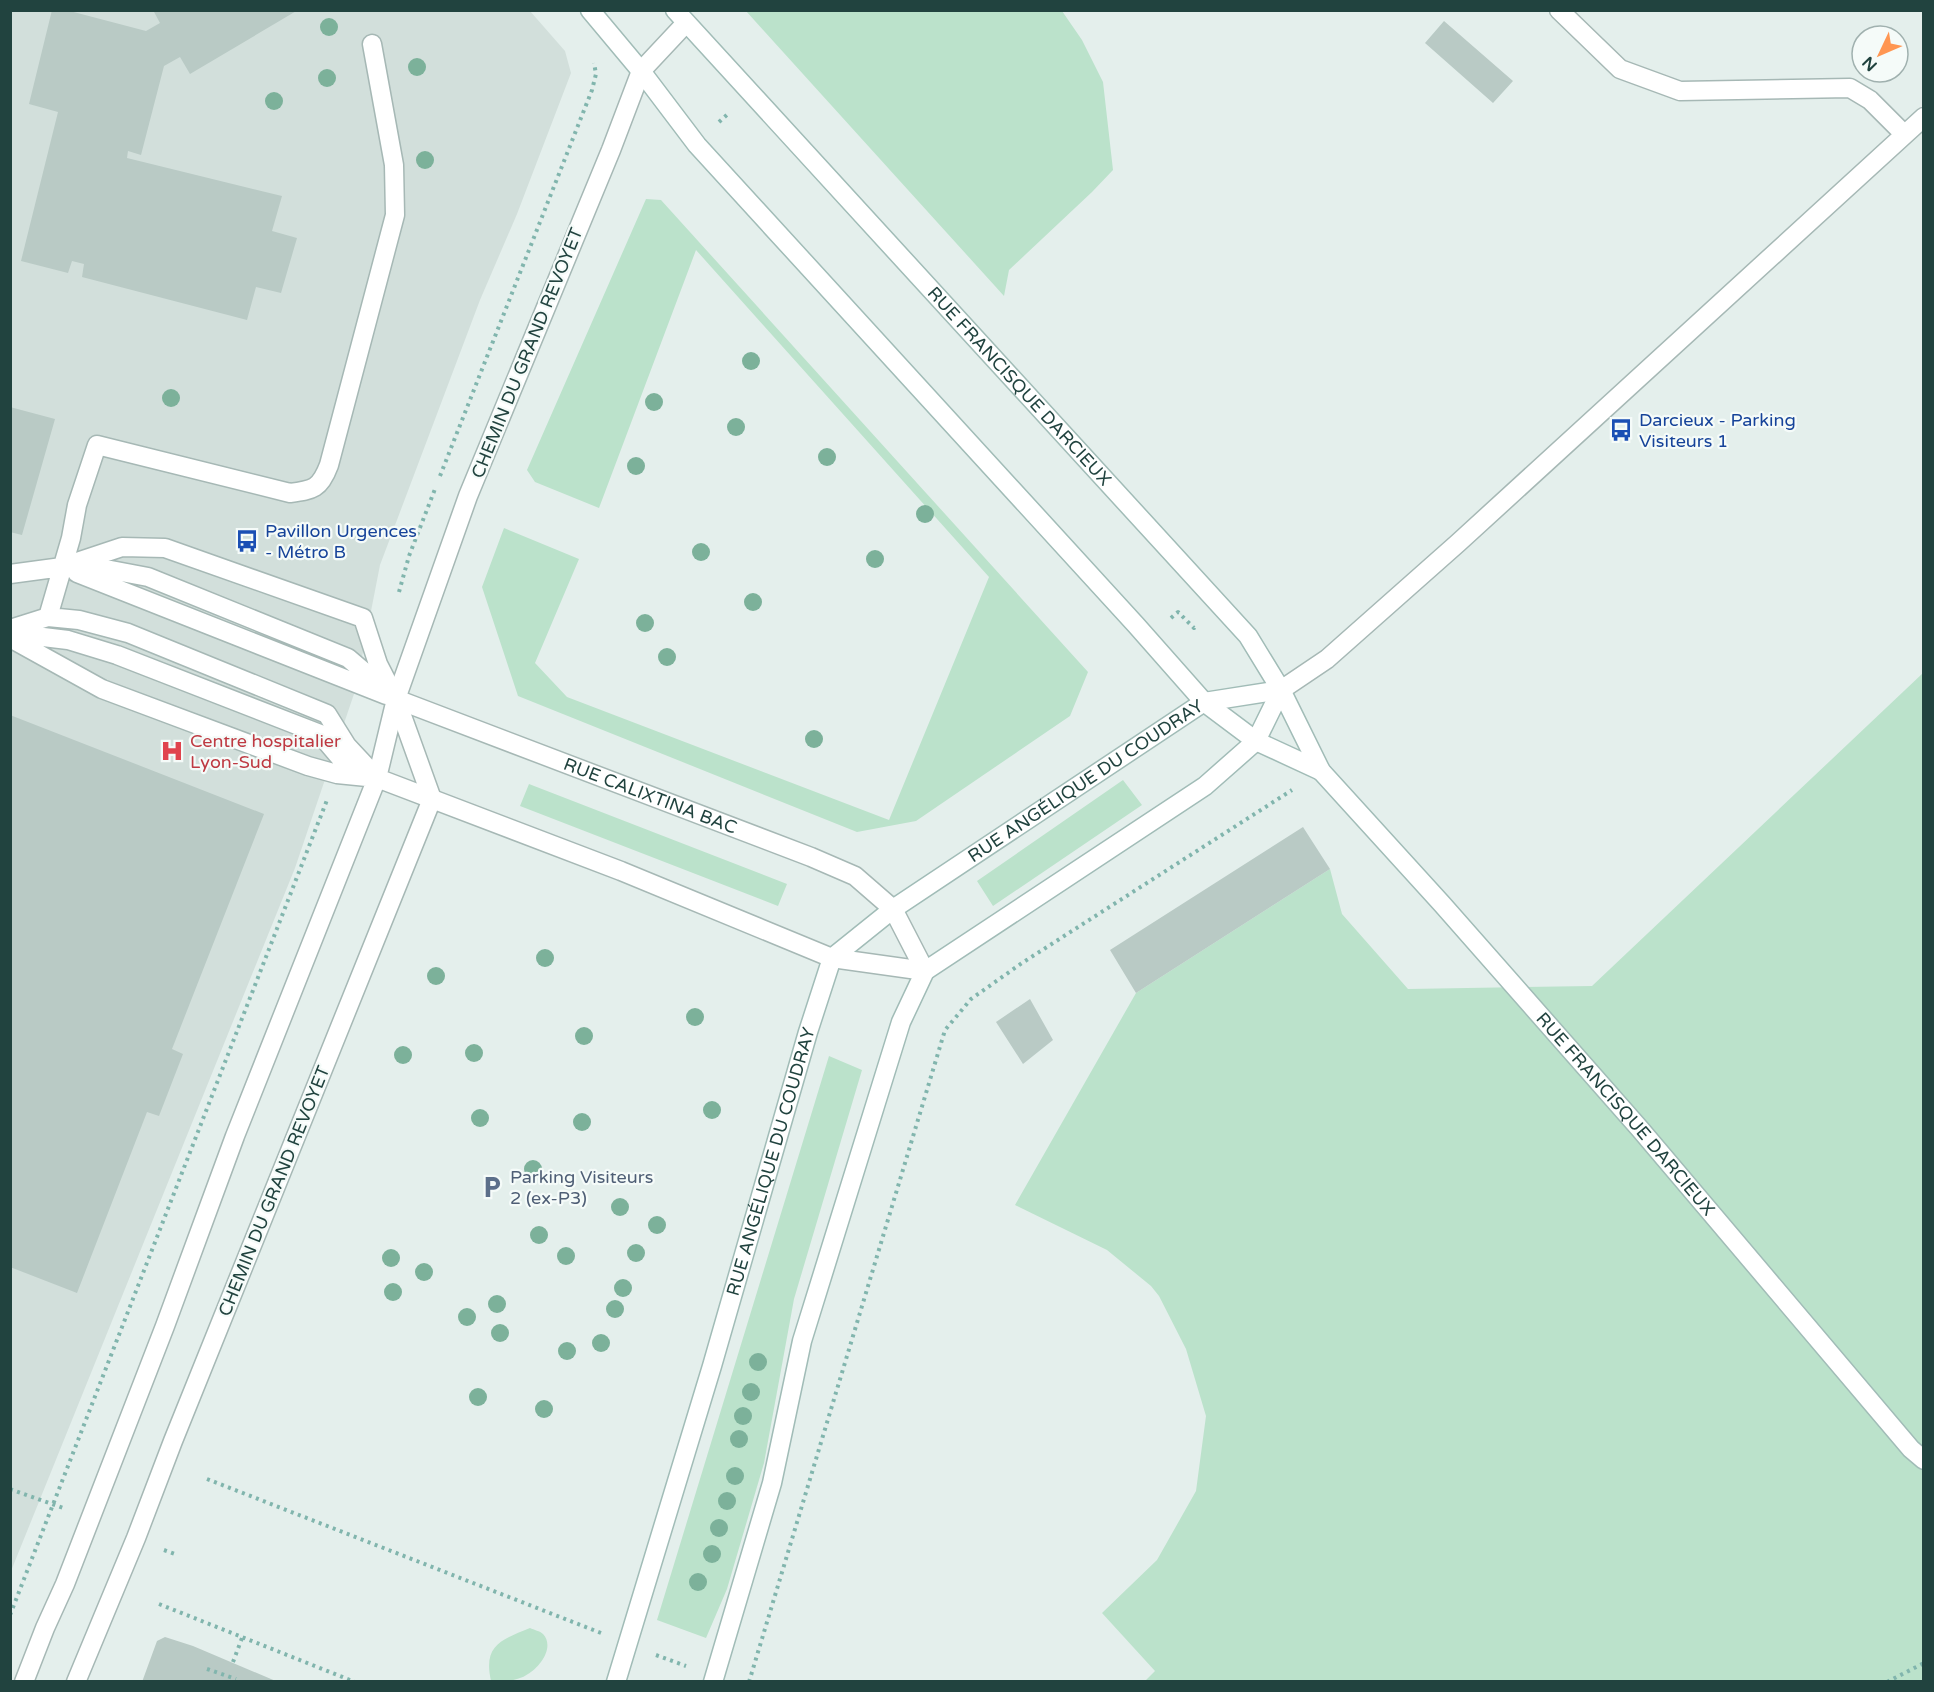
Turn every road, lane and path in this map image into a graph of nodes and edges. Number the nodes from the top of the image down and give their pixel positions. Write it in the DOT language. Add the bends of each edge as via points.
graph roads {
  1 [pos="590,10"];
  2 [pos="1559,10"];
  3 [pos="680,17"];
  4 [pos="372,44"];
  5 [pos="641,70"];
  6 [pos="1923,117"];
  7 [pos="1904,134"];
  8 [pos="62,567"];
  9 [pos="10,574"];
  10 [pos="48,617"];
  11 [pos="1170,619"];
  12 [pos="1204,620"];
  13 [pos="10,631"];
  14 [pos="10,638"];
  15 [pos="1281,690"];
  16 [pos="396,699"];
  17 [pos="1204,702"];
  18 [pos="1256,741"];
  19 [pos="1321,771"];
  20 [pos="377,778"];
  21 [pos="432,799"];
  22 [pos="893,909"];
  23 [pos="832,958"];
  24 [pos="925,971"];
  25 [pos="105,1372"];
  26 [pos="1923,1460"];
  27 [pos="207,1479"];
  28 [pos="159,1605"];
  29 [pos="10,1615"];
  30 [pos="607,1635"];
  31 [pos="242,1638"];
  32 [pos="647,1652"];
  33 [pos="232,1662"];
  34 [pos="1923,1663"];
  35 [pos="207,1669"];
  36 [pos="695,1670"];
  37 [pos="236,1680"];
  38 [pos="24,1682"];
  39 [pos="76,1682"];
  40 [pos="355,1682"];
  41 [pos="616,1682"];
  42 [pos="713,1682"];
  43 [pos="749,1682"];
  44 [pos="1887,1682"];
  1 -- 5 [label="street, RUE FRANCISQUE DARCIEUX"];
  2 -- 7 [label="street" via="1620,69 1660,84 1680,91 1850,88 1870,100"];
  3 -- 5 [label="street, CHEMIN DU GRAND REVOYET"];
  3 -- 15 [label="street, RUE FRANCISQUE DARCIEUX" via="1248,636"];
  4 -- 8 [label="street" via="394,165 395,215 324,480 312,490 290,494 97,445"];
  5 -- 16 [label="street, CHEMIN DU GRAND REVOYET" via="472,486"];
  5 -- 17 [label="street, RUE FRANCISQUE DARCIEUX" via="697,145"];
  6 -- 7 [label="street"];
  7 -- 15 [label="street" via="1458,543 1327,659"];
  8 -- 9 [label="street"];
  8 -- 10 [label="street"];
  8 -- 16 [label="street, RUE CALIXTINA BAC"];
  8 -- 16 [label="street" via="122,547 165,548 363,618 378,664"];
  10 -- 13 [label="street"];
  10 -- 20 [label="street" via="80,620 128,633 327,714 347,746"];
  11 -- 12 [label="path" via="1178,612 1194,628"];
  13 -- 20 [label="street" via="68,640 117,656 320,734 342,760"];
  14 -- 20 [label="street" via="113,693 308,766"];
  15 -- 17 [label="street, RUE ANGÉLIQUE DU COUDRAY"];
  15 -- 18 [label="street"];
  15 -- 19 [label="street, RUE FRANCISQUE DARCIEUX"];
  16 -- 20 [label="street, CHEMIN DU GRAND REVOYET"];
  16 -- 21 [label="street"];
  16 -- 22 [label="street, RUE CALIXTINA BAC" via="820,861 855,876"];
  17 -- 18 [label="street, RUE FRANCISQUE DARCIEUX"];
  17 -- 22 [label="street, RUE ANGÉLIQUE DU COUDRAY"];
  18 -- 19 [label="street, RUE FRANCISQUE DARCIEUX"];
  18 -- 24 [label="street" via="1205,786"];
  19 -- 26 [label="street, RUE FRANCISQUE DARCIEUX" via="1640,1129"];
  19 -- 43 [label="path" via="1022,963 971,999 945,1030"];
  20 -- 21 [label="street"];
  20 -- 38 [label="street, CHEMIN DU GRAND REVOYET"];
  21 -- 23 [label="street"];
  21 -- 39 [label="street, CHEMIN DU GRAND REVOYET"];
  22 -- 23 [label="street, RUE ANGÉLIQUE DU COUDRAY"];
  22 -- 24 [label="street"];
  23 -- 24 [label="street"];
  23 -- 41 [label="street, RUE ANGÉLIQUE DU COUDRAY"];
  24 -- 42 [label="street" via="901,1023 802,1341 772,1484"];
  25 -- 29 [label="path"];
  27 -- 30 [label="path"];
  28 -- 31 [label="path"];
  31 -- 33 [label="path"];
  31 -- 40 [label="path"];
  32 -- 36 [label="path"];
  34 -- 44 [label="path"];
  35 -- 37 [label="path"];
}
